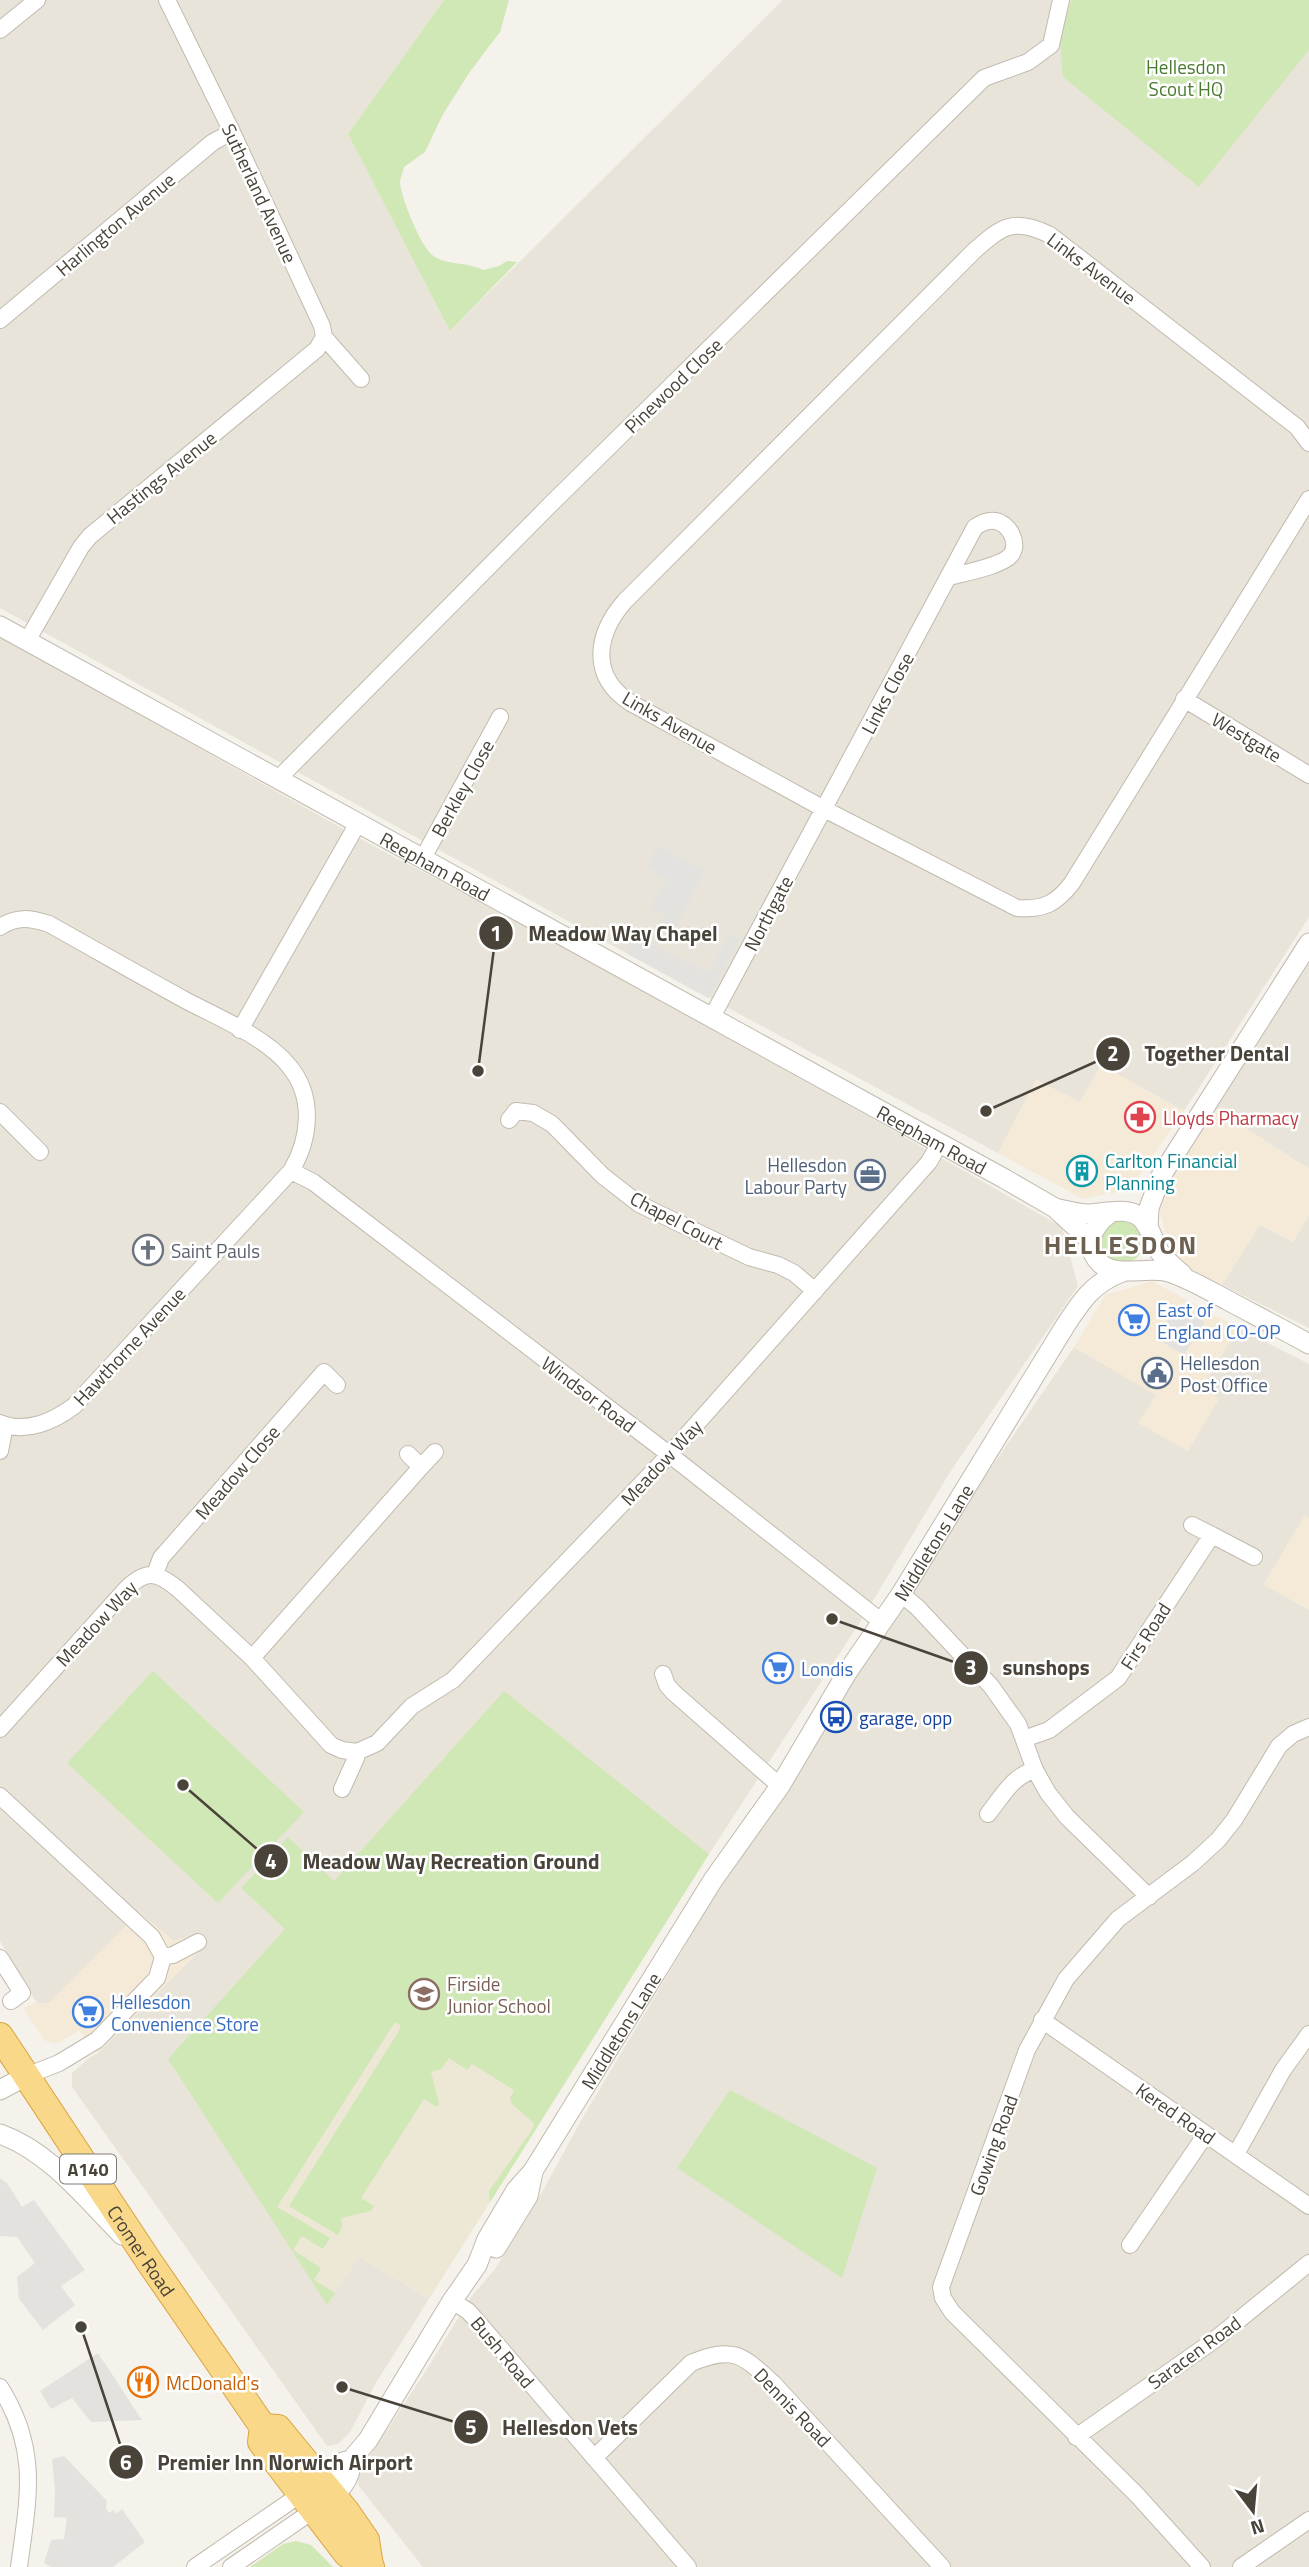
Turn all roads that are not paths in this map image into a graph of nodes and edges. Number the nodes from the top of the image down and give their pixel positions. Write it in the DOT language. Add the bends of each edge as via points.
graph roads {
  1 [pos="37,0"];
  2 [pos="167,0"];
  3 [pos="1061,0"];
  4 [pos="0,30"];
  5 [pos="232,132"];
  6 [pos="0,320"];
  7 [pos="324,337"];
  8 [pos="361,379"];
  9 [pos="1309,443"];
  10 [pos="1309,499"];
  11 [pos="949,577"];
  12 [pos="0,626"];
  13 [pos="27,641"];
  14 [pos="1184,699"];
  15 [pos="500,717"];
  16 [pos="1309,775"];
  17 [pos="278,779"];
  18 [pos="824,809"];
  19 [pos="358,823"];
  20 [pos="423,859"];
  21 [pos="0,927"];
  22 [pos="1309,943"];
  23 [pos="712,1017"];
  24 [pos="240,1030"];
  25 [pos="510,1111"];
  26 [pos="0,1112"];
  27 [pos="939,1144"];
  28 [pos="40,1152"];
  29 [pos="291,1171"];
  30 [pos="1161,1176"];
  31 [pos="1055,1208"];
  32 [pos="1114,1212"];
  33 [pos="1150,1231"];
  34 [pos="1092,1247"];
  35 [pos="1128,1270"];
  36 [pos="1188,1279"];
  37 [pos="815,1291"];
  38 [pos="1083,1299"];
  39 [pos="1309,1344"];
  40 [pos="335,1359"];
  41 [pos="324,1372"];
  42 [pos="337,1385"];
  43 [pos="3,1424"];
  44 [pos="0,1451"];
  45 [pos="435,1452"];
  46 [pos="408,1454"];
  47 [pos="669,1455"];
  48 [pos="421,1467"];
  49 [pos="1192,1525"];
  50 [pos="1212,1535"];
  51 [pos="1254,1558"];
  52 [pos="155,1574"];
  53 [pos="901,1594"];
  54 [pos="882,1622"];
  55 [pos="252,1658"];
  56 [pos="663,1674"];
  57 [pos="1309,1727"];
  58 [pos="0,1729"];
  59 [pos="1024,1739"];
  60 [pos="357,1752"];
  61 [pos="1035,1770"];
  62 [pos="780,1786"];
  63 [pos="342,1789"];
  64 [pos="0,1796"];
  65 [pos="988,1814"];
  66 [pos="1149,1897"];
  67 [pos="198,1942"];
  68 [pos="163,1957"];
  69 [pos="0,1958"];
  70 [pos="11,2001"];
  71 [pos="1042,2020"];
  72 [pos="1309,2034"];
  73 [pos="0,2036"];
  74 [pos="26,2076"];
  75 [pos="0,2090"];
  76 [pos="0,2134"];
  77 [pos="1206,2134"];
  78 [pos="1236,2154"];
  79 [pos="1309,2206"];
  80 [pos="1130,2245"];
  81 [pos="150,2263"];
  82 [pos="1309,2263"];
  83 [pos="452,2301"];
  84 [pos="0,2388"];
  85 [pos="1076,2437"];
  86 [pos="594,2458"];
  87 [pos="317,2495"];
  88 [pos="1309,2520"];
  89 [pos="19,2567"];
  90 [pos="195,2567"];
  91 [pos="231,2567"];
  92 [pos="370,2567"];
  93 [pos="688,2567"];
  94 [pos="943,2567"];
  95 [pos="1202,2567"];
  96 [pos="1241,2567"];
  1 -- 4 [label="street"];
  2 -- 5 [label="street, Sutherland Avenue"];
  3 -- 17 [label="street, Pinewood Close" via="1051,45 1038,57 985,78 975,87"];
  5 -- 6 [label="street, Harlington Avenue" via="214,142"];
  5 -- 7 [label="street, Sutherland Avenue"];
  7 -- 8 [label="street, Sutherland Avenue"];
  7 -- 13 [label="street, Hastings Avenue" via="317,349 90,536"];
  9 -- 18 [label="street, Links Avenue" via="1297,427 1050,235 1026,224 996,232 625,601 604,631 601,663 622,697"];
  10 -- 14 [label="street, Links Avenue"];
  11 -- 18 [label="street, Links Close"];
  12 -- 13 [label="street, Reepham Road"];
  13 -- 17 [label="street, Reepham Road"];
  14 -- 16 [label="street, Westgate"];
  14 -- 18 [label="street, Links Avenue" via="1072,883 1061,898 1049,904 1017,908"];
  15 -- 20 [label="street, Berkley Close"];
  17 -- 19 [label="street, Reepham Road"];
  18 -- 23 [label="street, Northgate"];
  19 -- 20 [label="street, Reepham Road"];
  19 -- 24 [label="street"];
  20 -- 23 [label="street, Reepham Road"];
  21 -- 24 [label="street, Hawthorne Avenue" via="23,918 49,923"];
  22 -- 30 [label="street"];
  23 -- 27 [label="street, Reepham Road"];
  24 -- 29 [label="street, Hawthorne Avenue" via="272,1049 290,1066 302,1088 307,1112 305,1137"];
  25 -- 37 [label="street, Chapel Court" via="533,1113 552,1124 603,1176 639,1204 749,1257 778,1265"];
  26 -- 28 [label="street"];
  27 -- 31 [label="street, Reepham Road"];
  27 -- 37 [label="street, Meadow Way" via="929,1162"];
  29 -- 43 [label="street, Hawthorne Avenue" via="74,1406 57,1419 38,1424"];
  29 -- 47 [label="street, Windsor Road" via="313,1182"];
  30 -- 32 [label="street"];
  30 -- 33 [label="street" via="1149,1208"];
  31 -- 32 [label="street, Reepham Road" via="1084,1214"];
  31 -- 34 [label="street, Reepham Road"];
  32 -- 33 [label="street, Reepham Road" via="1131,1212"];
  32 -- 34 [label="street" via="1098,1221"];
  33 -- 35 [label="street" via="1149,1255"];
  33 -- 36 [label="street, Reepham Road" via="1164,1258"];
  34 -- 35 [label="street, Reepham Road" via="1100,1263 1111,1270"];
  34 -- 38 [label="street, Middletons Lane"];
  35 -- 36 [label="street, Reepham Road" via="1157,1269"];
  35 -- 38 [label="street, Middletons Lane" via="1105,1278"];
  36 -- 39 [label="street, Reepham Road"];
  37 -- 47 [label="street, Meadow Way"];
  38 -- 53 [label="street, Middletons Lane"];
  40 -- 41 [label="street, Meadow Close"];
  41 -- 42 [label="street"];
  41 -- 52 [label="street, Meadow Close" via="161,1558"];
  43 -- 44 [label="street"];
  45 -- 48 [label="street"];
  46 -- 48 [label="street"];
  47 -- 54 [label="street, Windsor Road"];
  47 -- 60 [label="street, Meadow Way" via="453,1680 412,1706 377,1743"];
  48 -- 55 [label="street"];
  49 -- 50 [label="street"];
  50 -- 51 [label="street"];
  50 -- 59 [label="street, Firs Road" via="1118,1678 1049,1730"];
  52 -- 55 [label="street, Meadow Way" via="178,1588"];
  52 -- 58 [label="street, Meadow Way" via="139,1577 126,1589"];
  53 -- 54 [label="street, Middletons Lane"];
  53 -- 59 [label="street" via="991,1686"];
  54 -- 62 [label="street, Middletons Lane"];
  55 -- 60 [label="street, Meadow Way" via="331,1745"];
  56 -- 62 [label="street" via="673,1692"];
  57 -- 66 [label="street, Gowing Road" via="1279,1746 1217,1840"];
  59 -- 61 [label="street"];
  60 -- 63 [label="street"];
  61 -- 65 [label="street" via="1024,1772"];
  61 -- 66 [label="street" via="1067,1817"];
  62 -- 83 [label="street, Middletons Lane" via="713,1880 533,2171 516,2190"];
  64 -- 68 [label="street" via="152,1937"];
  66 -- 71 [label="street, Gowing Road" via="1118,1919 1091,1948"];
  67 -- 68 [label="street"];
  68 -- 74 [label="street" via="157,1978 97,2040"];
  69 -- 70 [label="street" via="22,1993"];
  71 -- 77 [label="street, Kered Road"];
  71 -- 85 [label="street, Gowing Road" via="941,2287 952,2312"];
  72 -- 78 [label="street" via="1283,2070"];
  73 -- 74 [label="highway, Cromer Road / A140"];
  74 -- 75 [label="street"];
  74 -- 81 [label="highway, Cromer Road / A140"];
  76 -- 81 [label="street" via="18,2140 51,2164"];
  77 -- 78 [label="street, Kered Road"];
  77 -- 80 [label="street"];
  78 -- 79 [label="street, Kered Road"];
  81 -- 87 [label="highway, Cromer Road / A140" via="263,2427 261,2442"];
  82 -- 85 [label="street, Saracen Road" via="1213,2341"];
  83 -- 86 [label="street, Bush Road" via="468,2311"];
  83 -- 87 [label="street, Middletons Lane" via="377,2427 351,2460 346,2481"];
  84 -- 89 [label="street" via="24,2440 30,2477"];
  85 -- 95 [label="street, Gowing Road"];
  86 -- 93 [label="street, Bush Road"];
  86 -- 94 [label="street, Dennis Road" via="691,2363 732,2353 773,2383"];
  87 -- 90 [label="street"];
  87 -- 91 [label="street"];
  87 -- 92 [label="highway, A140" via="366,2540"];
  88 -- 96 [label="street"];
}
